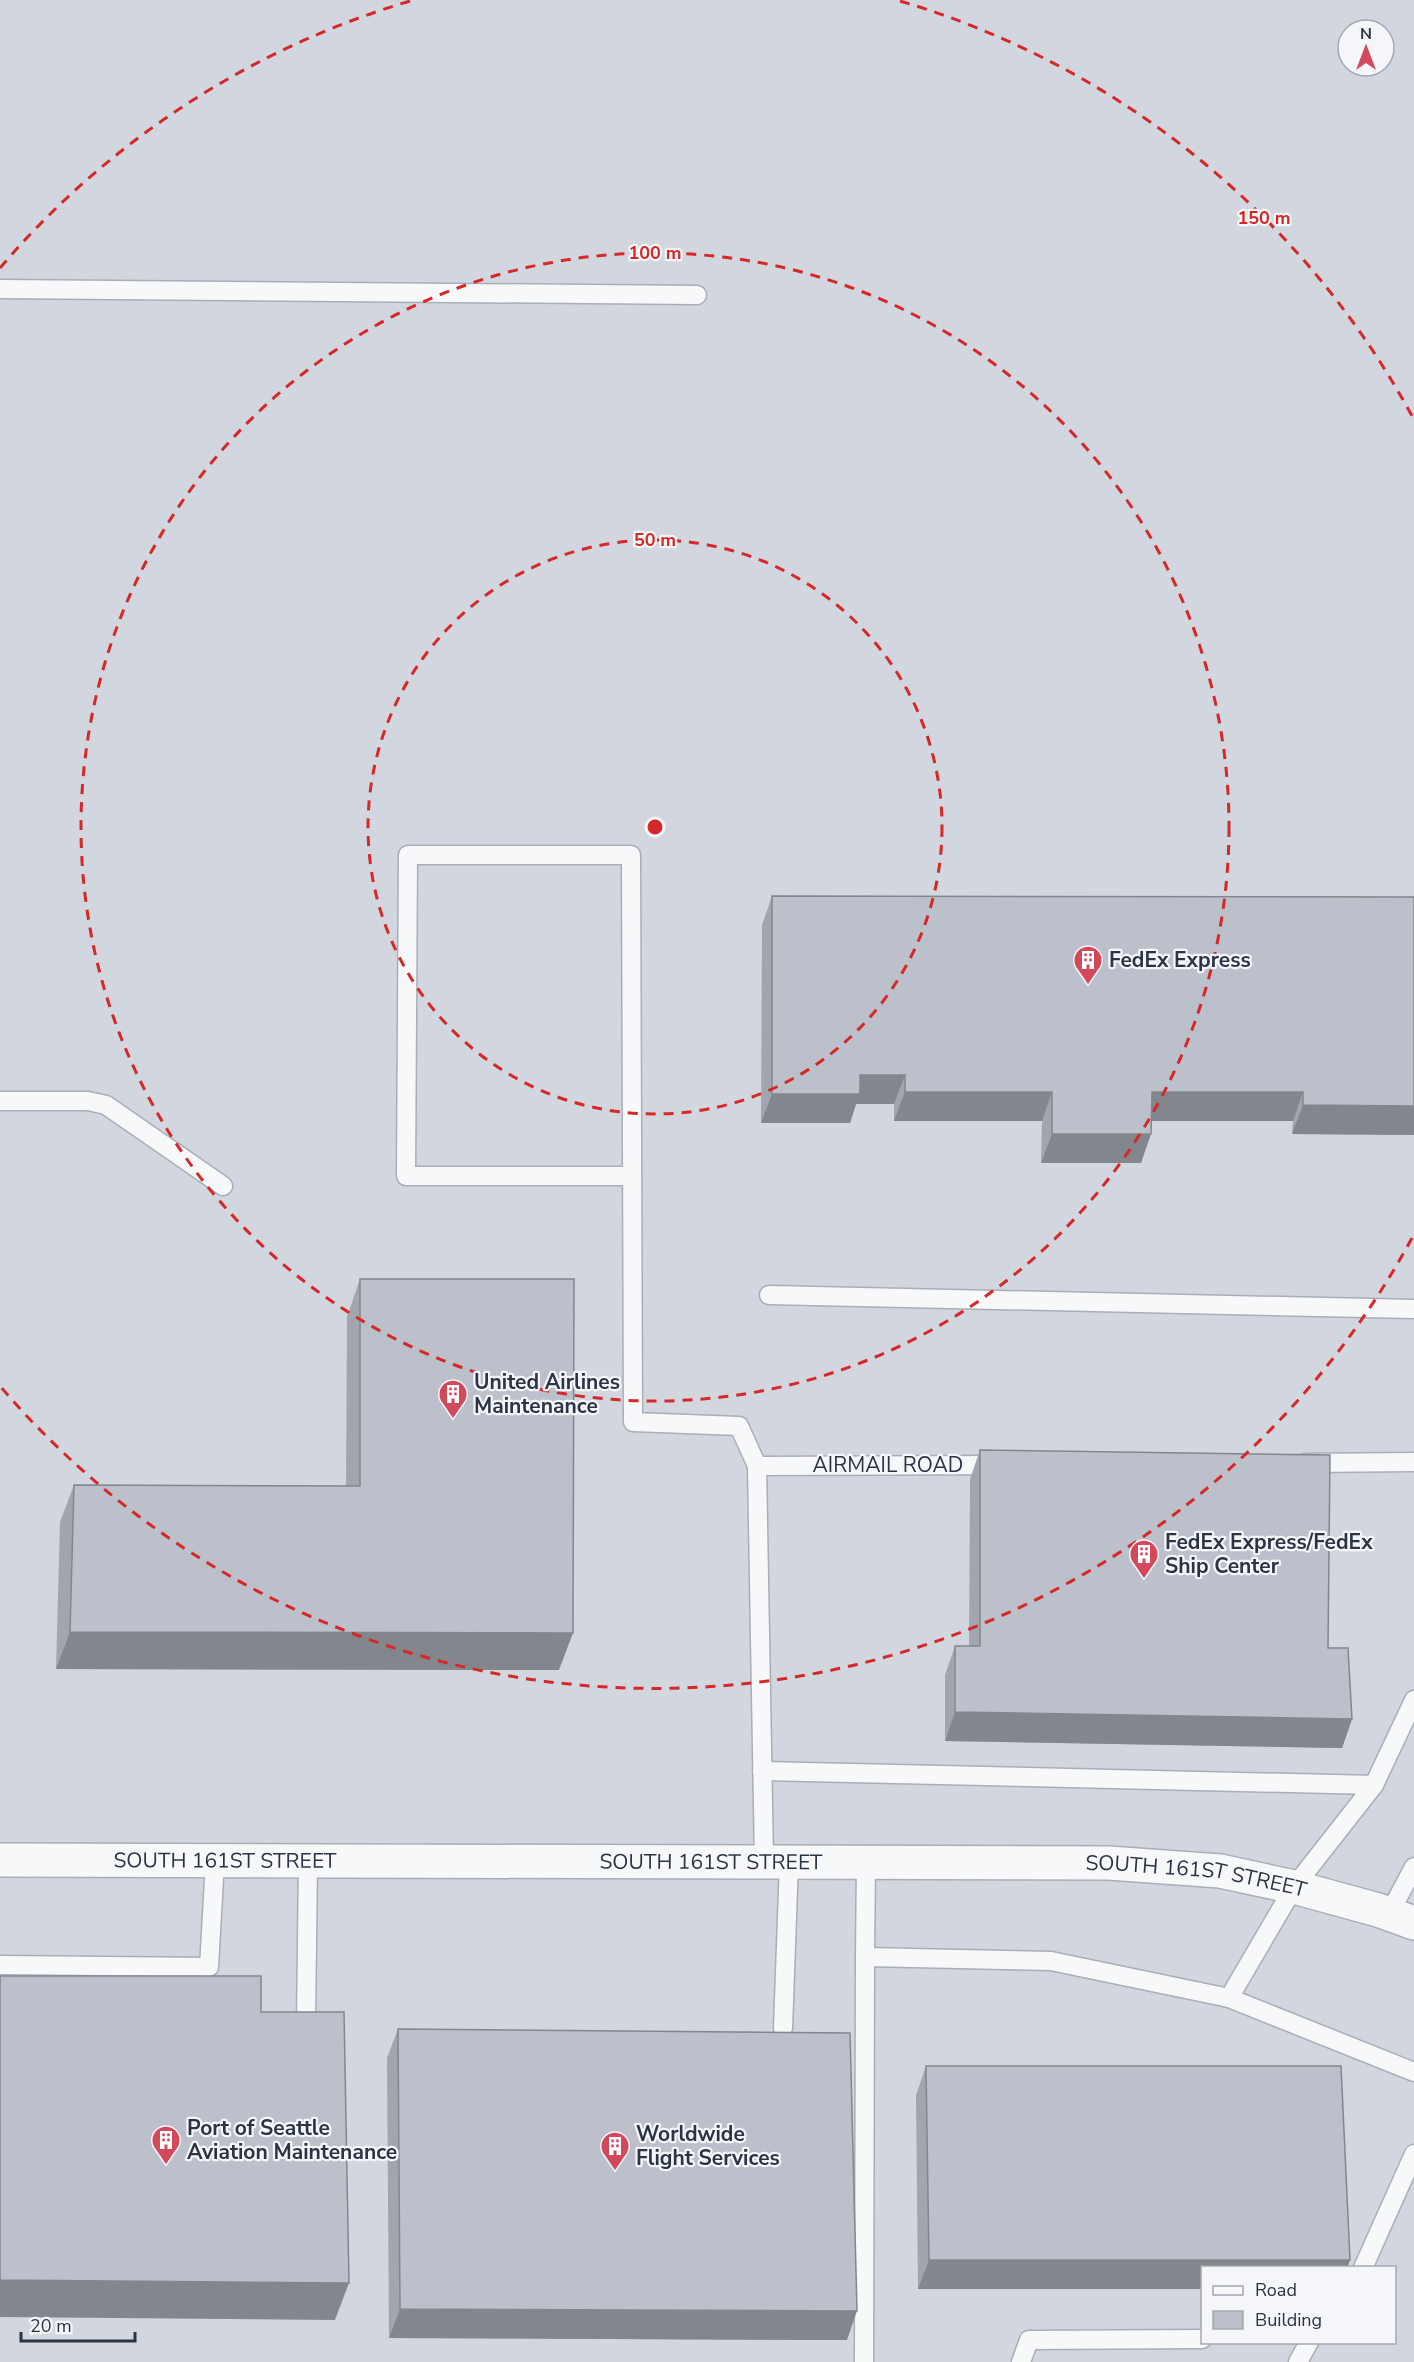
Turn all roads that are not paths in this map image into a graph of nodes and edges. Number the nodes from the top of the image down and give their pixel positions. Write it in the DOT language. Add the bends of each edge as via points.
graph roads {
  1 [pos="0,289"];
  2 [pos="697,295"];
  3 [pos="0,1101"];
  4 [pos="632,1176"];
  5 [pos="223,1186"];
  6 [pos="769,1295"];
  7 [pos="1414,1309"];
  8 [pos="1414,1462"];
  9 [pos="1283,1463"];
  10 [pos="1020,1465"];
  11 [pos="757,1466"];
  12 [pos="1414,1700"];
  13 [pos="762,1771"];
  14 [pos="1374,1785"];
  15 [pos="0,1860"];
  16 [pos="215,1861"];
  17 [pos="308,1861"];
  18 [pos="776,1862"];
  19 [pos="866,1862"];
  20 [pos="1414,1867"];
  21 [pos="1294,1887"];
  22 [pos="1402,1918"];
  23 [pos="865,1958"];
  24 [pos="0,1965"];
  25 [pos="1229,1998"];
  26 [pos="306,2024"];
  27 [pos="783,2028"];
  28 [pos="1414,2072"];
  29 [pos="1414,2154"];
  30 [pos="1364,2266"];
  31 [pos="1201,2339"];
  32 [pos="1308,2344"];
  33 [pos="864,2362"];
  34 [pos="1021,2362"];
  35 [pos="1298,2362"];
  1 -- 2 [label="lane"];
  3 -- 5 [label="lane" via="88,1101 106,1105"];
  4 -- 4 [label="lane" via="631,855 408,855 406,1176"];
  4 -- 11 [label="lane" via="633,1422 739,1426"];
  6 -- 7 [label="lane"];
  8 -- 9 [label="lane"];
  10 -- 11 [label="lane, AIRMAIL ROAD"];
  11 -- 13 [label="lane"];
  12 -- 14 [label="lane"];
  13 -- 14 [label="lane"];
  13 -- 18 [label="lane"];
  14 -- 21 [label="lane"];
  15 -- 16 [label="street, SOUTH 161ST STREET"];
  16 -- 17 [label="street, SOUTH 161ST STREET"];
  16 -- 24 [label="lane" via="209,1967"];
  17 -- 18 [label="street, SOUTH 161ST STREET"];
  17 -- 26 [label="lane"];
  18 -- 19 [label="street, SOUTH 161ST STREET"];
  18 -- 27 [label="lane"];
  19 -- 21 [label="street, SOUTH 161ST STREET" via="1109,1863 1220,1871"];
  19 -- 23 [label="lane"];
  20 -- 22 [label="lane"];
  21 -- 22 [label="street, SOUTH 161ST STREET"];
  21 -- 25 [label="lane"];
  23 -- 25 [label="lane" via="1051,1961"];
  23 -- 33 [label="lane"];
  25 -- 28 [label="lane"];
  29 -- 30 [label="lane"];
  31 -- 34 [label="lane" via="1029,2340"];
  32 -- 35 [label="lane"];
}
